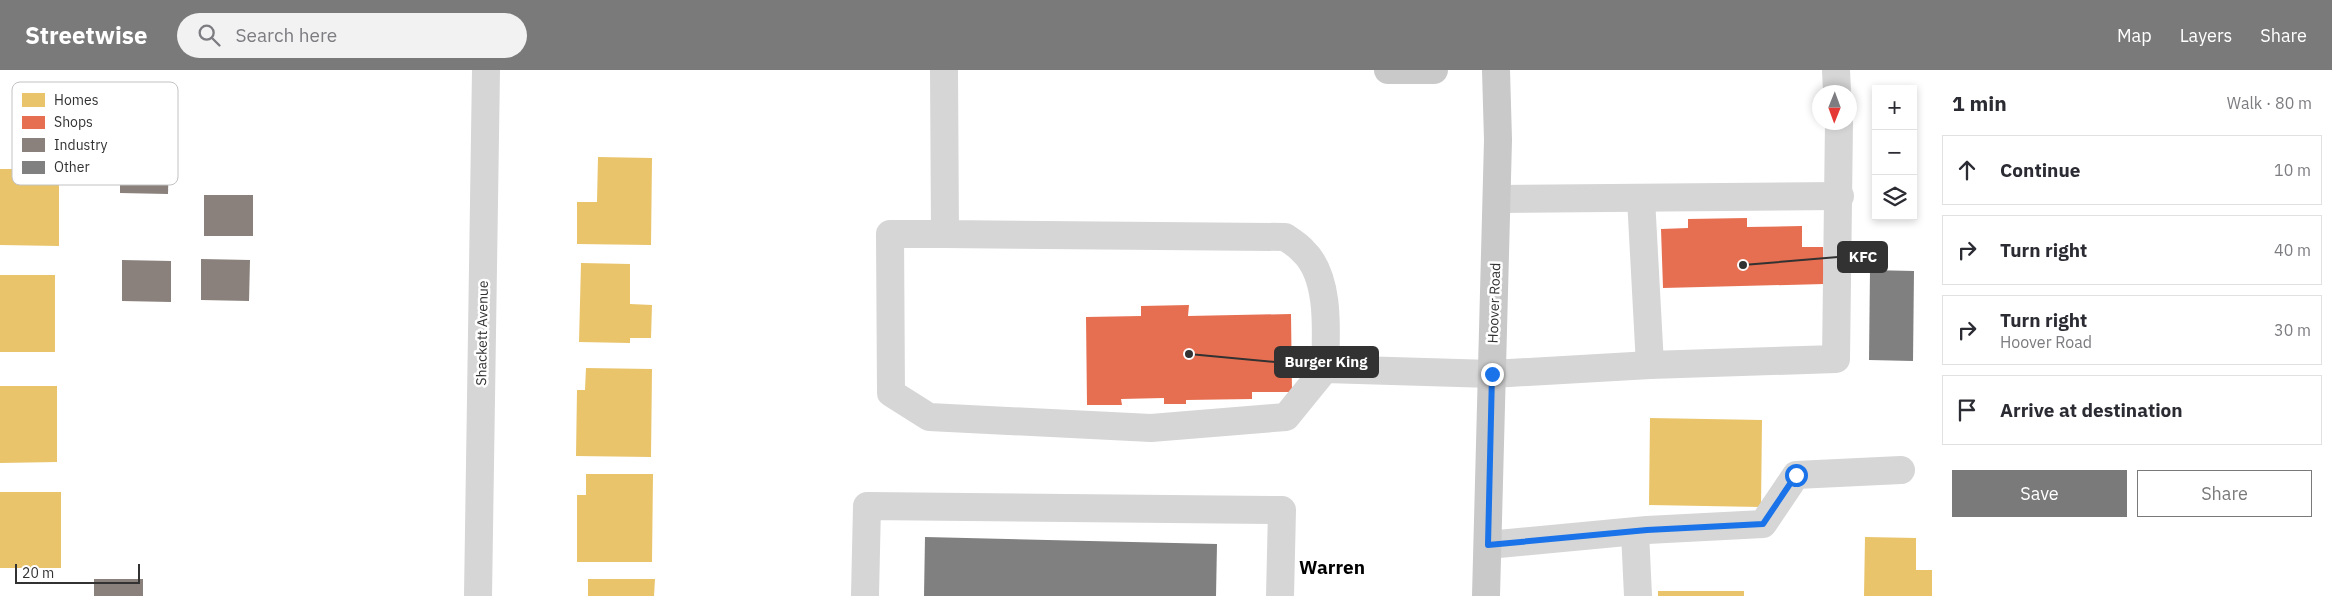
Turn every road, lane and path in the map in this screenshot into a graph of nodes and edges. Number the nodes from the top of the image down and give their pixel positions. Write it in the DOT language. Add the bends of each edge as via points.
graph roads {
  1 [pos="486,70"];
  2 [pos="944,70"];
  3 [pos="1388,70"];
  4 [pos="1434,70"];
  5 [pos="1496,70"];
  6 [pos="1836,70"];
  7 [pos="1837,85"];
  8 [pos="1839,130"];
  9 [pos="1840,196"];
  10 [pos="1641,198"];
  11 [pos="1497,199"];
  12 [pos="945,234"];
  13 [pos="1650,365"];
  14 [pos="1325,369"];
  15 [pos="1492,374"];
  16 [pos="1901,470"];
  17 [pos="1635,532"];
  18 [pos="1488,545"];
  19 [pos="478,596"];
  20 [pos="865,596"];
  21 [pos="1280,596"];
  22 [pos="1486,596"];
  23 [pos="1638,596"];
  1 -- 19 [label="street, Shackett Avenue"];
  2 -- 12 [label="street"];
  3 -- 4 [label="main road"];
  5 -- 11 [label="main road, Hoover Road"];
  6 -- 7 [label="street"];
  8 -- 9 [label="street"];
  9 -- 10 [label="street"];
  9 -- 13 [label="street" via="1836,359"];
  10 -- 11 [label="street"];
  10 -- 13 [label="street"];
  11 -- 15 [label="main road, Hoover Road"];
  12 -- 14 [label="street" via="1285,237 1305,252 1321,280 1326,326"];
  12 -- 14 [label="street" via="890,234 891,393 929,416 1151,428 1286,416"];
  13 -- 15 [label="street"];
  14 -- 15 [label="street"];
  15 -- 18 [label="main road, Hoover Road"];
  16 -- 17 [label="street" via="1796,475 1763,524"];
  17 -- 18 [label="street"];
  17 -- 23 [label="street"];
  18 -- 22 [label="main road, Hoover Road"];
  20 -- 21 [label="street" via="867,506 1282,510"];
}
